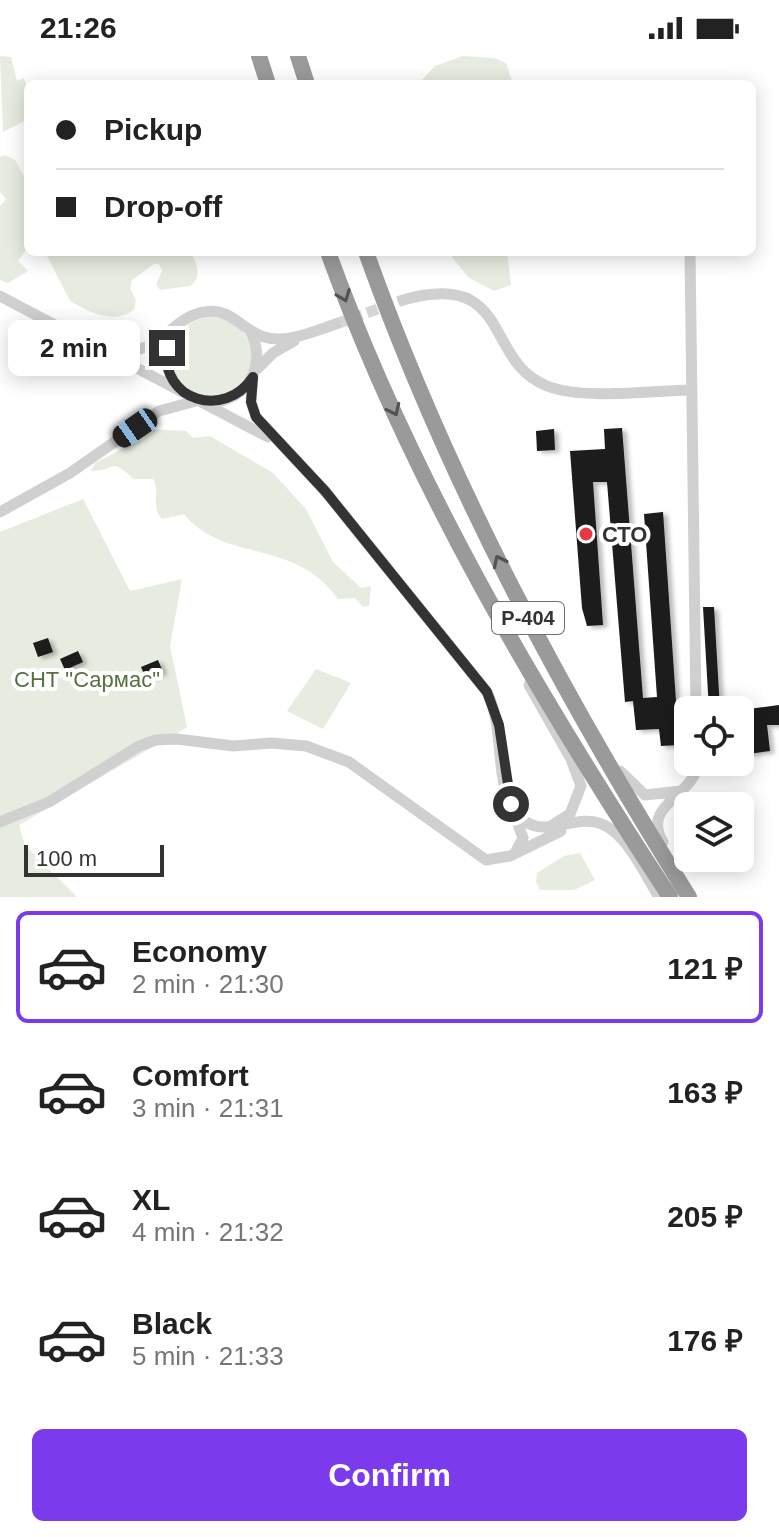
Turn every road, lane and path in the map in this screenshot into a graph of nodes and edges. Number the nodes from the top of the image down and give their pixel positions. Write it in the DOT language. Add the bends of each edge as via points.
graph roads {
  1 [pos="259,56"];
  2 [pos="298,56"];
  3 [pos="267,80"];
  4 [pos="306,80"];
  5 [pos="330,256"];
  6 [pos="368,256"];
  7 [pos="690,256"];
  8 [pos="0,296"];
  9 [pos="403,300"];
  10 [pos="241,322"];
  11 [pos="181,323"];
  12 [pos="336,324"];
  13 [pos="66,329"];
  14 [pos="312,332"];
  15 [pos="254,375"];
  16 [pos="173,382"];
  17 [pos="689,390"];
  18 [pos="202,401"];
  19 [pos="159,411"];
  20 [pos="287,452"];
  21 [pos="0,512"];
  22 [pos="517,597"];
  23 [pos="494,609"];
  24 [pos="696,696"];
  25 [pos="695,776"];
  26 [pos="681,791"];
  27 [pos="511,804"];
  28 [pos="0,822"];
  29 [pos="572,825"];
  30 [pos="540,828"];
  31 [pos="510,856"];
  32 [pos="659,897"];
  33 [pos="670,897"];
  34 [pos="689,897"];
  35 [pos="697,897"];
  1 -- 3 [label="highway"];
  2 -- 4 [label="highway"];
  5 -- 23 [label="highway, Р-404, one-way" via="399,421"];
  22 -- 6 [label="highway, Р-404, one-way" via="422,398"];
  7 -- 17 [label="street"];
  8 -- 13 [label="street"];
  9 -- 17 [label="street" via="436,294 472,301 488,314 524,371 556,389"];
  10 -- 11 [label="street" via="207,311"];
  10 -- 14 [label="street" via="271,338"];
  10 -- 15 [label="street" via="257,347"];
  11 -- 13 [label="street" via="159,341 133,351"];
  11 -- 16 [label="street" via="167,348"];
  12 -- 14 [label="street"];
  13 -- 16 [label="street"];
  14 -- 15 [label="street" via="273,353"];
  15 -- 18 [label="street" via="235,396"];
  15 -- 20 [label="street" via="254,412"];
  16 -- 18 [label="street"];
  16 -- 19 [label="street"];
  17 -- 24 [label="street"];
  18 -- 19 [label="street"];
  18 -- 20 [label="street" via="246,422"];
  19 -- 21 [label="street" via="70,473"];
  20 -- 27 [label="street" via="325,491 487,692 499,725"];
  22 -- 26 [label="street" via="632,785 652,796"];
  22 -- 34 [label="highway, Р-404" via="588,730"];
  23 -- 30 [label="street" via="581,786 570,814"];
  23 -- 33 [label="highway, Р-404" via="566,735"];
  25 -- 26 [label="street"];
  26 -- 35 [label="street" via="662,809 656,829"];
  27 -- 30 [label="street" via="526,822"];
  27 -- 31 [label="street" via="523,838"];
  28 -- 31 [label="street" via="49,802 156,740 233,746 272,743 306,746 349,762 476,856 493,861"];
  29 -- 30 [label="street"];
  29 -- 31 [label="street"];
  29 -- 32 [label="street" via="592,822 611,829"];
}
